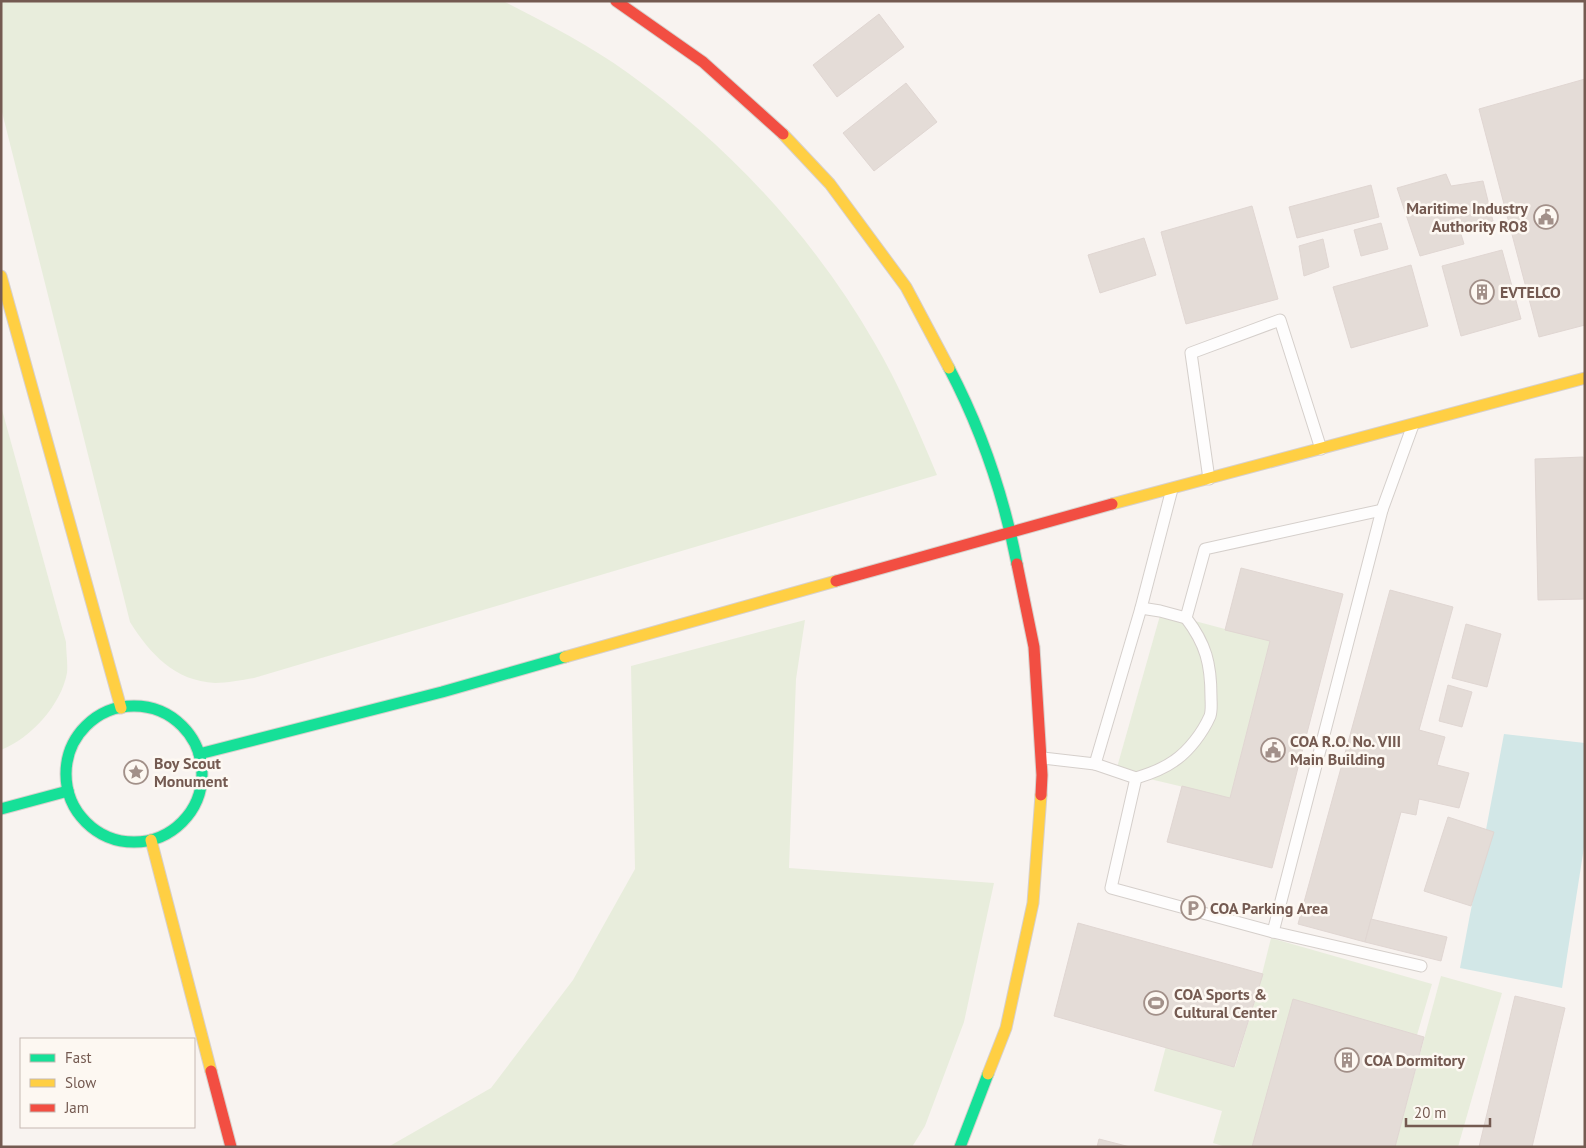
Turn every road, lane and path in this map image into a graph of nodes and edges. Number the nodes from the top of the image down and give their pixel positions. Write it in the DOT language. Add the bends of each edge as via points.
graph roads {
  1 [pos="616,1"];
  2 [pos="1,276"];
  3 [pos="1585,378"];
  4 [pos="1413,424"];
  5 [pos="1321,449"];
  6 [pos="1210,479"];
  7 [pos="1172,489"];
  8 [pos="1382,510"];
  9 [pos="1012,531"];
  10 [pos="1141,608"];
  11 [pos="1186,618"];
  12 [pos="120,708"];
  13 [pos="199,754"];
  14 [pos="1043,758"];
  15 [pos="1095,764"];
  16 [pos="1136,778"];
  17 [pos="68,791"];
  18 [pos="1,809"];
  19 [pos="151,840"];
  20 [pos="1273,932"];
  21 [pos="1421,966"];
  22 [pos="231,1147"];
  23 [pos="960,1147"];
  1 -- 9 [label="street" via="720,75 779,128 832,186 879,248 922,314 958,384 988,456"];
  2 -- 12 [label="street"];
  3 -- 4 [label="street"];
  4 -- 5 [label="street"];
  4 -- 8 [label="lane"];
  5 -- 6 [label="street"];
  5 -- 6 [label="lane" via="1280,320 1191,353"];
  6 -- 7 [label="street"];
  7 -- 9 [label="street"];
  7 -- 10 [label="lane"];
  8 -- 11 [label="lane" via="1205,549"];
  8 -- 20 [label="lane"];
  9 -- 13 [label="street" via="442,692"];
  9 -- 14 [label="street" via="1036,663"];
  10 -- 11 [label="lane"];
  10 -- 15 [label="lane"];
  11 -- 16 [label="lane" via="1206,650 1211,680 1210,714 1193,743 1175,760"];
  12 -- 13 [label="street" via="137,706 169,716 192,738"];
  12 -- 17 [label="street" via="88,724 76,738 66,772"];
  13 -- 19 [label="street" via="200,790 193,807 168,833"];
  14 -- 15 [label="lane"];
  14 -- 23 [label="street" via="1040,843 1032,908 1017,983 996,1056"];
  15 -- 16 [label="lane"];
  16 -- 20 [label="lane" via="1111,888"];
  17 -- 18 [label="street"];
  17 -- 19 [label="street" via="85,822 99,833 116,840"];
  19 -- 22 [label="street"];
  20 -- 21 [label="lane"];
}
